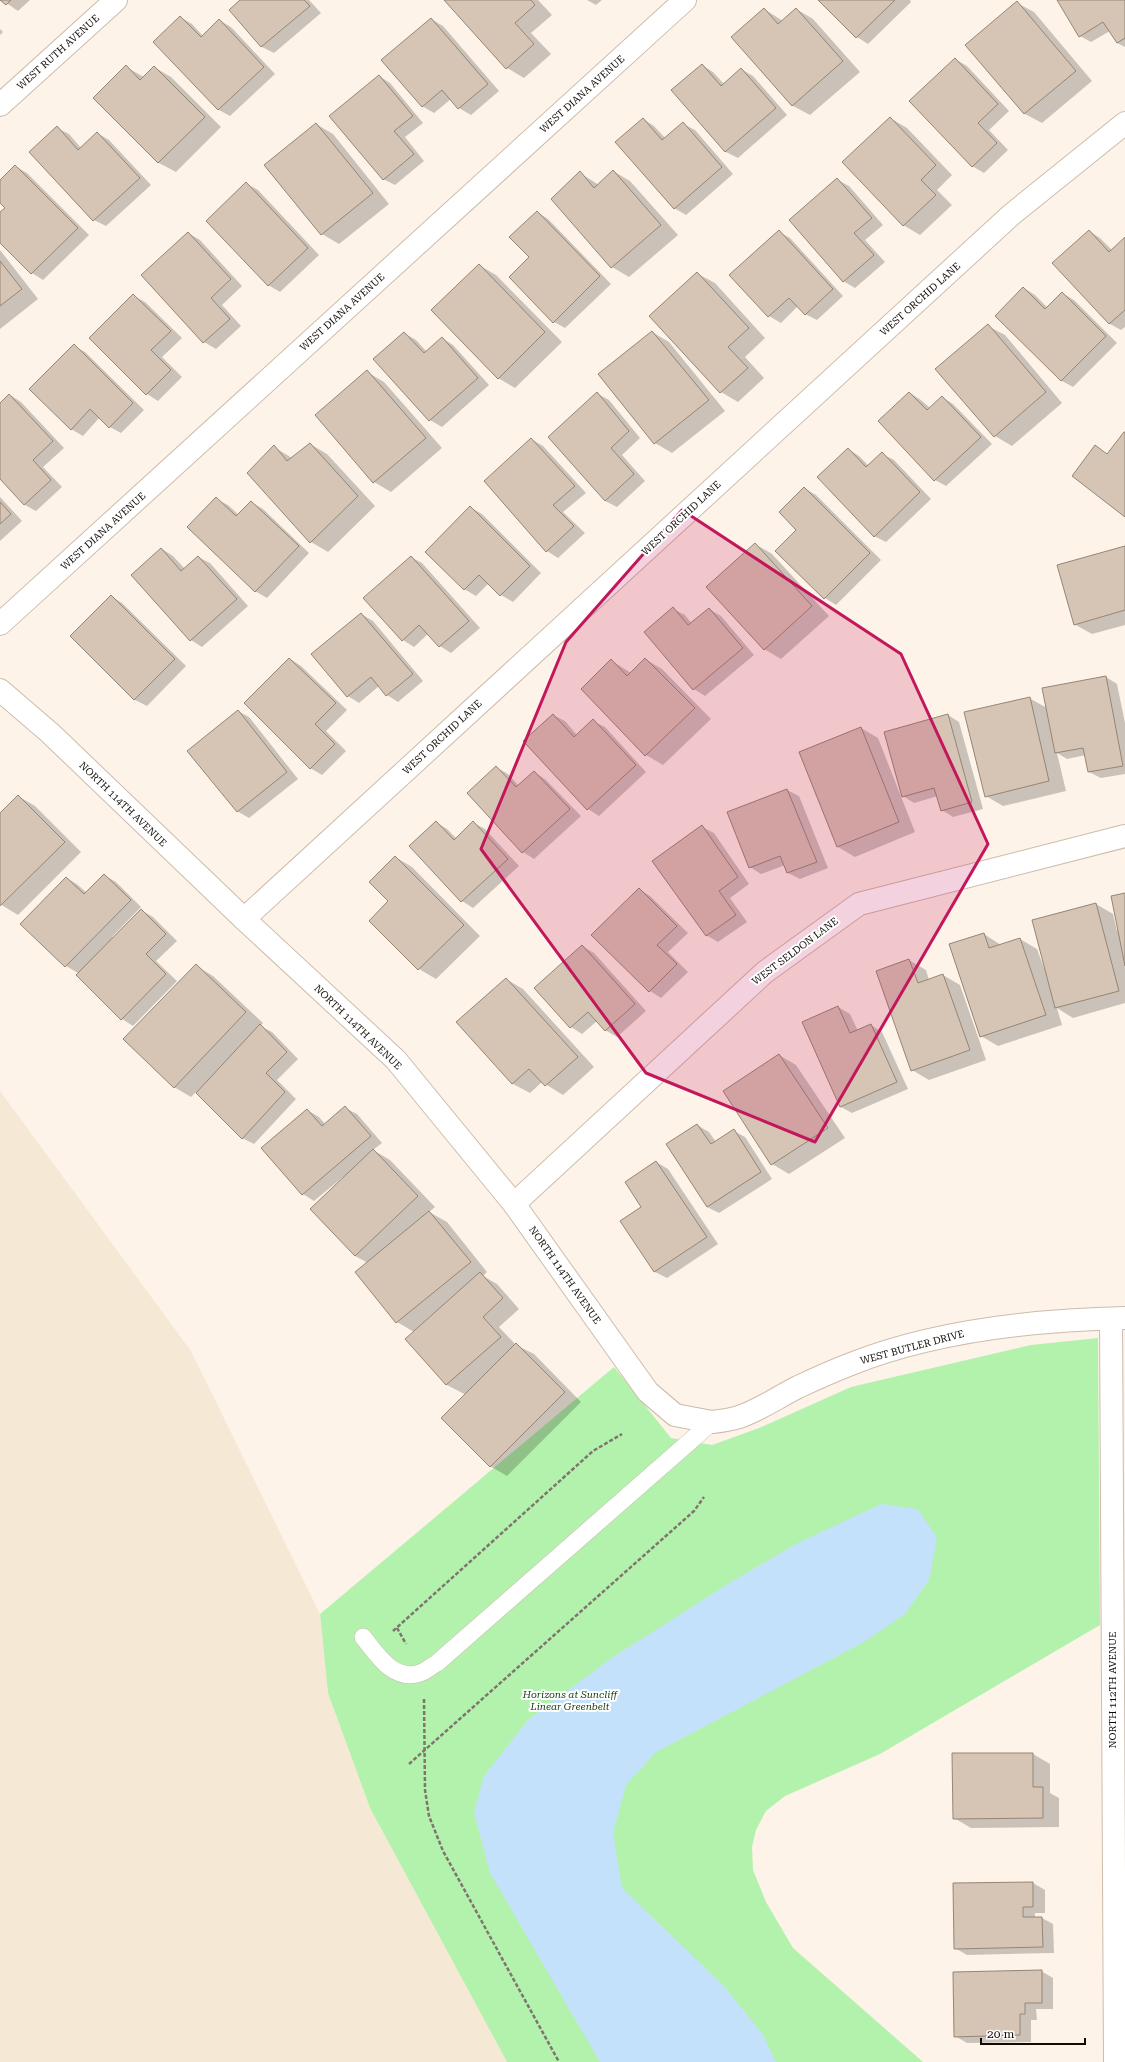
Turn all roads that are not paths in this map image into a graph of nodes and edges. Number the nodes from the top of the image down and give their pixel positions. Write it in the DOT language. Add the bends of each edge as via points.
graph roads {
  1 [pos="116,0"];
  2 [pos="685,0"];
  3 [pos="0,105"];
  4 [pos="1125,123"];
  5 [pos="0,624"];
  6 [pos="0,690"];
  7 [pos="1125,836"];
  8 [pos="244,920"];
  9 [pos="514,1204"];
  10 [pos="1118,1318"];
  11 [pos="712,1422"];
  12 [pos="1118,1627"];
  13 [pos="368,1643"];
  14 [pos="1115,2062"];
  1 -- 3 [label="street, WEST RUTH AVENUE"];
  2 -- 5 [label="street, WEST DIANA AVENUE"];
  4 -- 8 [label="street, WEST ORCHID LANE" via="1011,215"];
  6 -- 8 [label="street, NORTH 114TH AVENUE" via="50,733"];
  7 -- 9 [label="street, WEST SELDON LANE" via="859,904 764,972"];
  8 -- 9 [label="street, NORTH 114TH AVENUE" via="396,1060"];
  9 -- 11 [label="street, NORTH 114TH AVENUE" via="648,1392 675,1415"];
  10 -- 11 [label="street, WEST BUTLER DRIVE" via="1015,1325 968,1332 918,1344 852,1364 798,1387 738,1418"];
  10 -- 12 [label="street, NORTH 112TH AVENUE"];
  11 -- 13 [label="lane" via="437,1664 419,1673 400,1673 388,1668"];
  12 -- 14 [label="street, NORTH 112TH AVENUE"];
}
